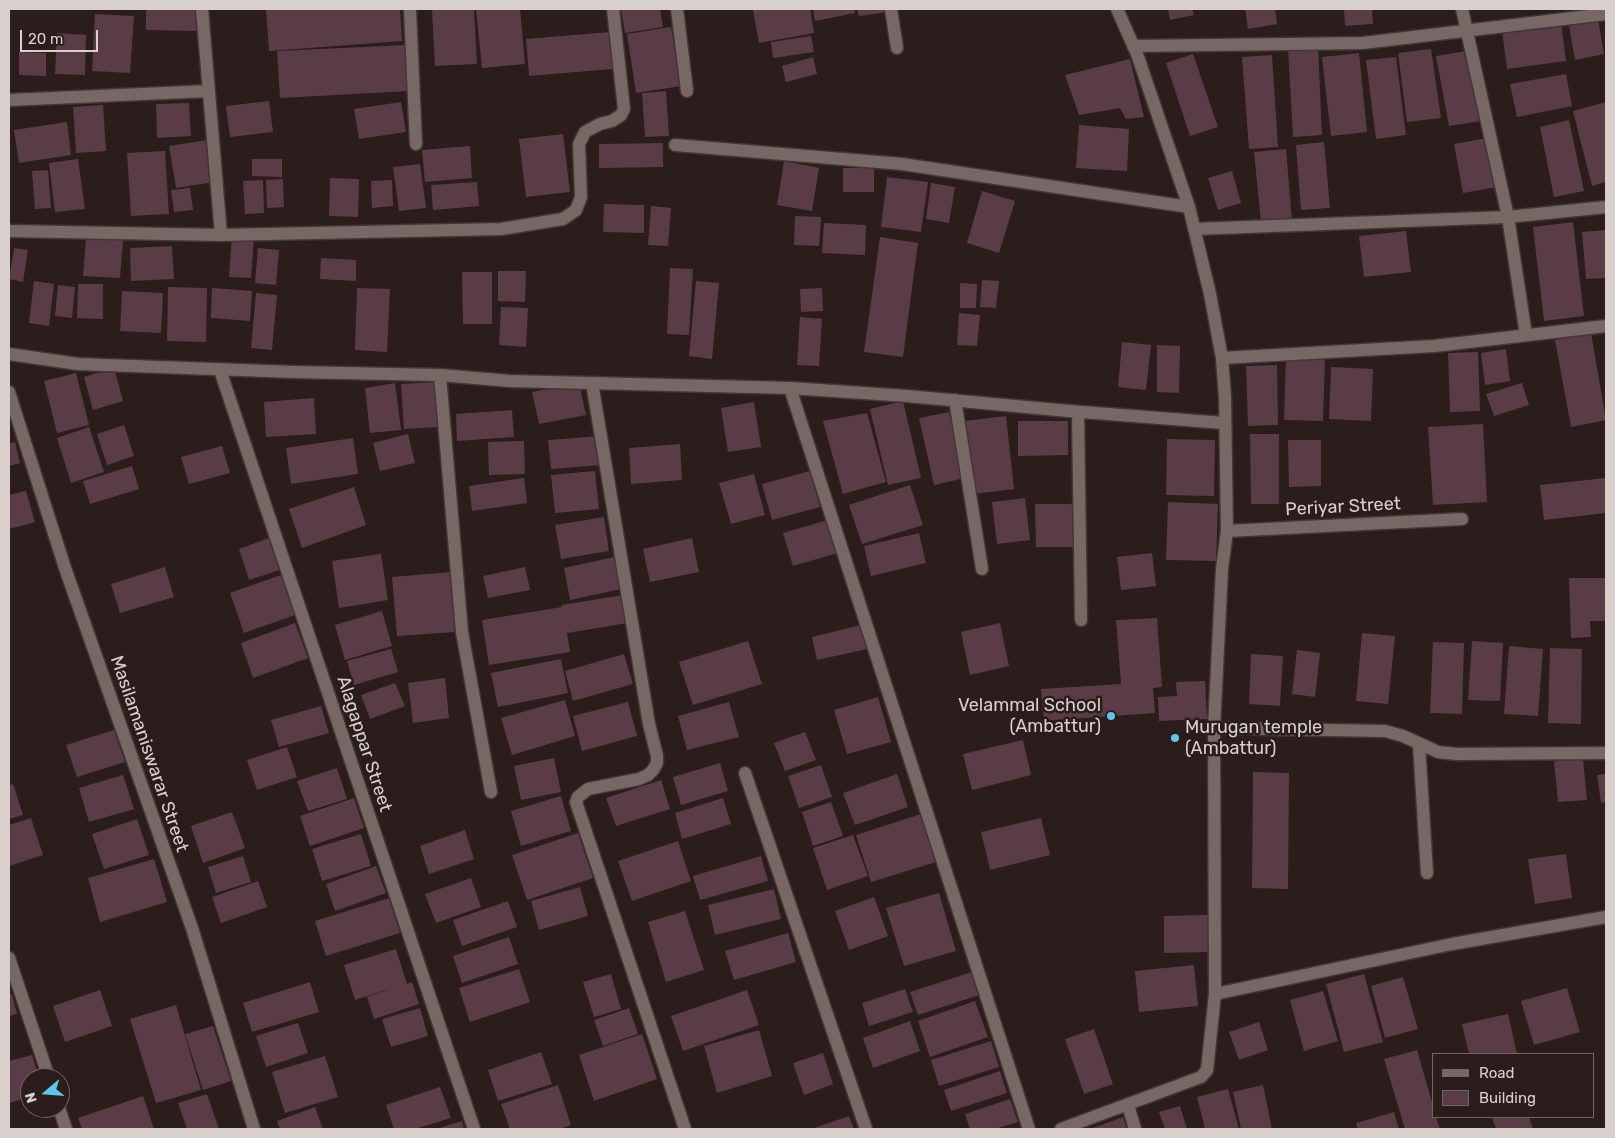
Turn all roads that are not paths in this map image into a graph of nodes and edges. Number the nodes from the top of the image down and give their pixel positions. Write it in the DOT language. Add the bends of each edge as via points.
graph roads {
  1 [pos="202,9"];
  2 [pos="410,9"];
  3 [pos="613,9"];
  4 [pos="676,9"];
  5 [pos="891,9"];
  6 [pos="1117,9"];
  7 [pos="1462,9"];
  8 [pos="1606,14"];
  9 [pos="1468,31"];
  10 [pos="1133,46"];
  11 [pos="897,48"];
  12 [pos="209,91"];
  13 [pos="687,91"];
  14 [pos="9,100"];
  15 [pos="416,144"];
  16 [pos="675,145"];
  17 [pos="1189,207"];
  18 [pos="1606,207"];
  19 [pos="1508,217"];
  20 [pos="1194,228"];
  21 [pos="9,231"];
  22 [pos="222,235"];
  23 [pos="1606,326"];
  24 [pos="1526,335"];
  25 [pos="9,354"];
  26 [pos="1222,358"];
  27 [pos="220,370"];
  28 [pos="440,375"];
  29 [pos="592,383"];
  30 [pos="790,388"];
  31 [pos="9,392"];
  32 [pos="955,400"];
  33 [pos="1078,412"];
  34 [pos="1224,423"];
  35 [pos="1462,519"];
  36 [pos="1226,530"];
  37 [pos="982,568"];
  38 [pos="1081,620"];
  39 [pos="1214,728"];
  40 [pos="1419,744"];
  41 [pos="1606,753"];
  42 [pos="745,773"];
  43 [pos="491,792"];
  44 [pos="1427,874"];
  45 [pos="1606,917"];
  46 [pos="9,958"];
  47 [pos="1216,994"];
  48 [pos="46,1068"];
  49 [pos="1128,1105"];
  50 [pos="254,1129"];
  51 [pos="474,1129"];
  52 [pos="685,1129"];
  53 [pos="866,1129"];
  54 [pos="1029,1129"];
  55 [pos="1061,1129"];
  56 [pos="1135,1129"];
  1 -- 12 [label="street"];
  2 -- 15 [label="street"];
  3 -- 22 [label="street" via="624,110 612,121 585,132 579,144 581,197 571,215 501,229"];
  4 -- 13 [label="street"];
  5 -- 11 [label="street"];
  6 -- 10 [label="street"];
  7 -- 9 [label="street"];
  8 -- 9 [label="street"];
  9 -- 10 [label="street" via="1363,43"];
  9 -- 19 [label="street"];
  10 -- 17 [label="street"];
  12 -- 14 [label="street"];
  12 -- 22 [label="street"];
  16 -- 17 [label="street" via="902,164"];
  17 -- 20 [label="street"];
  18 -- 19 [label="street"];
  19 -- 20 [label="street"];
  19 -- 24 [label="street"];
  20 -- 26 [label="street"];
  21 -- 22 [label="street"];
  23 -- 24 [label="street"];
  24 -- 26 [label="street" via="1434,346"];
  25 -- 27 [label="street" via="78,364"];
  26 -- 34 [label="street"];
  27 -- 28 [label="street"];
  27 -- 51 [label="street, Alagappar Street"];
  28 -- 29 [label="street"];
  28 -- 43 [label="street" via="462,632"];
  29 -- 30 [label="street"];
  29 -- 52 [label="street" via="657,763 648,775 588,789 576,802"];
  30 -- 32 [label="street"];
  30 -- 54 [label="street"];
  31 -- 50 [label="street, Masilamaniswarar Street" via="65,568 192,928"];
  32 -- 33 [label="street"];
  32 -- 37 [label="street"];
  33 -- 34 [label="street"];
  33 -- 38 [label="street"];
  34 -- 36 [label="street"];
  35 -- 36 [label="street, Periyar Street"];
  36 -- 39 [label="street"];
  39 -- 40 [label="street" via="1384,731"];
  39 -- 47 [label="street"];
  40 -- 41 [label="street" via="1438,752 1457,754"];
  40 -- 44 [label="street"];
  42 -- 53 [label="street"];
  45 -- 47 [label="street" via="1452,944"];
  46 -- 48 [label="street"];
  47 -- 49 [label="street" via="1207,1070 1201,1077"];
  49 -- 55 [label="street"];
  49 -- 56 [label="street"];
}
